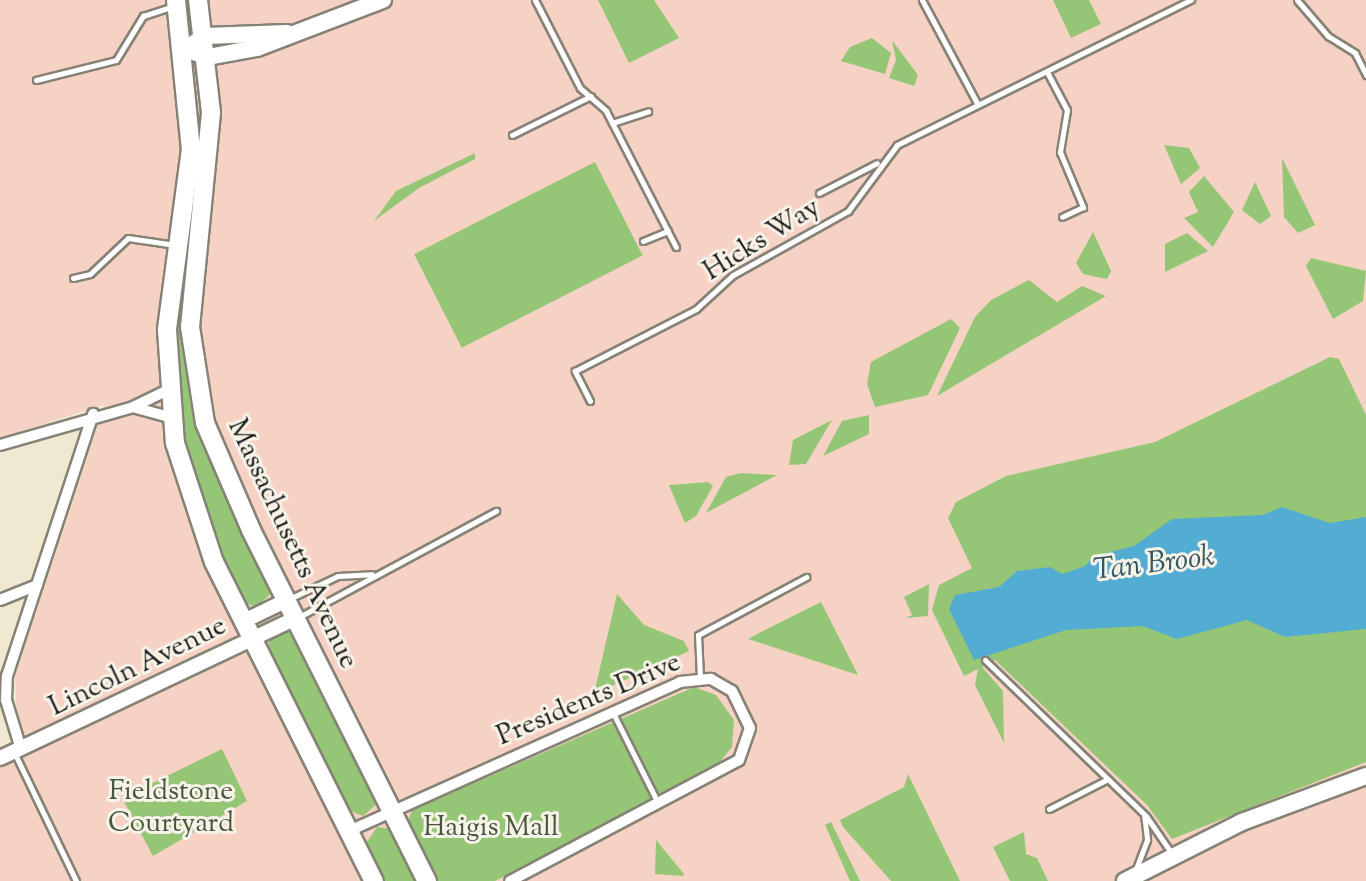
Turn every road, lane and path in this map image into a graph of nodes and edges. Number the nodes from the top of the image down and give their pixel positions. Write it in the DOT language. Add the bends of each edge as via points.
graph roads {
  1 [pos="198,0"];
  2 [pos="383,0"];
  3 [pos="536,0"];
  4 [pos="922,0"];
  5 [pos="1191,0"];
  6 [pos="1297,0"];
  7 [pos="177,3"];
  8 [pos="293,34"];
  9 [pos="205,36"];
  10 [pos="184,49"];
  11 [pos="208,57"];
  12 [pos="1047,72"];
  13 [pos="1366,75"];
  14 [pos="36,80"];
  15 [pos="591,96"];
  16 [pos="977,103"];
  17 [pos="648,111"];
  18 [pos="612,123"];
  19 [pos="512,135"];
  20 [pos="880,161"];
  21 [pos="819,193"];
  22 [pos="1062,217"];
  23 [pos="668,231"];
  24 [pos="643,241"];
  25 [pos="178,246"];
  26 [pos="676,247"];
  27 [pos="74,278"];
  28 [pos="167,390"];
  29 [pos="590,401"];
  30 [pos="133,407"];
  31 [pos="93,414"];
  32 [pos="170,417"];
  33 [pos="0,445"];
  34 [pos="496,511"];
  35 [pos="372,574"];
  36 [pos="806,577"];
  37 [pos="37,585"];
  38 [pos="0,600"];
  39 [pos="287,600"];
  40 [pos="296,618"];
  41 [pos="244,621"];
  42 [pos="252,638"];
  43 [pos="985,660"];
  44 [pos="700,677"];
  45 [pos="613,713"];
  46 [pos="12,753"];
  47 [pos="1366,776"];
  48 [pos="1108,779"];
  49 [pos="658,803"];
  50 [pos="1049,809"];
  51 [pos="392,810"];
  52 [pos="1144,814"];
  53 [pos="349,831"];
  54 [pos="1172,855"];
  55 [pos="1129,879"];
  56 [pos="76,881"];
  57 [pos="374,881"];
  58 [pos="428,881"];
  59 [pos="510,881"];
  1 -- 9 [label="main road, Massachusetts Avenue"];
  2 -- 8 [label="main road"];
  3 -- 15 [label="lane" via="580,88"];
  4 -- 16 [label="lane"];
  5 -- 12 [label="lane, Hicks Way"];
  6 -- 13 [label="lane" via="1328,36 1355,53"];
  7 -- 10 [label="main road"];
  7 -- 14 [label="lane" via="143,16 116,60"];
  8 -- 9 [label="main road"];
  8 -- 11 [label="main road"];
  9 -- 10 [label="main road"];
  9 -- 11 [label="main road, Massachusetts Avenue"];
  10 -- 11 [label="main road"];
  10 -- 25 [label="main road" via="191,149"];
  11 -- 39 [label="main road, Massachusetts Avenue" via="209,153 191,288 194,372 213,447"];
  12 -- 16 [label="lane, Hicks Way"];
  12 -- 22 [label="lane" via="1067,110 1060,152 1083,207"];
  15 -- 18 [label="lane"];
  15 -- 19 [label="lane"];
  16 -- 20 [label="lane, Hicks Way" via="897,145"];
  17 -- 18 [label="lane"];
  18 -- 23 [label="lane"];
  20 -- 21 [label="lane"];
  20 -- 29 [label="lane, Hicks Way" via="848,211 731,277 696,309 575,371"];
  23 -- 24 [label="lane"];
  23 -- 26 [label="lane"];
  25 -- 27 [label="lane" via="128,238 90,274"];
  25 -- 28 [label="main road"];
  28 -- 30 [label="street"];
  28 -- 32 [label="main road"];
  30 -- 31 [label="street"];
  30 -- 32 [label="street"];
  31 -- 33 [label="street"];
  31 -- 37 [label="street"];
  32 -- 41 [label="main road" via="194,513"];
  34 -- 35 [label="lane"];
  35 -- 39 [label="lane" via="338,576"];
  35 -- 40 [label="lane"];
  36 -- 44 [label="lane" via="698,635"];
  37 -- 38 [label="street"];
  37 -- 46 [label="street" via="5,688"];
  39 -- 40 [label="main road, Massachusetts Avenue"];
  39 -- 41 [label="street, Lincoln Avenue"];
  40 -- 42 [label="street, Lincoln Avenue"];
  40 -- 51 [label="main road, Massachusetts Avenue"];
  41 -- 42 [label="main road"];
  42 -- 46 [label="street, Lincoln Avenue"];
  42 -- 53 [label="main road"];
  43 -- 48 [label="lane"];
  44 -- 45 [label="street, Presidents Drive"];
  44 -- 49 [label="street, Presidents Drive" via="722,683 741,703 750,728 747,744 732,766"];
  45 -- 49 [label="lane"];
  45 -- 51 [label="street, Presidents Drive"];
  46 -- 56 [label="lane"];
  47 -- 54 [label="main road" via="1241,821"];
  48 -- 50 [label="lane"];
  48 -- 52 [label="lane"];
  49 -- 59 [label="street, Presidents Drive"];
  51 -- 53 [label="street, Presidents Drive"];
  51 -- 58 [label="main road, Massachusetts Avenue"];
  52 -- 54 [label="lane"];
  52 -- 55 [label="lane" via="1146,840"];
  53 -- 57 [label="main road"];
  54 -- 55 [label="main road"];
}
